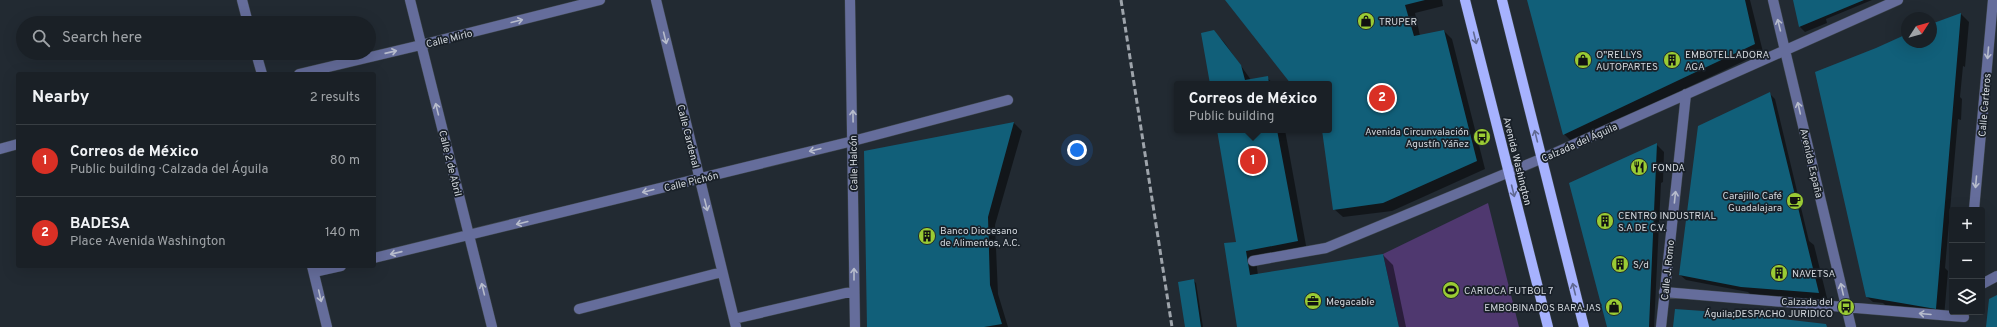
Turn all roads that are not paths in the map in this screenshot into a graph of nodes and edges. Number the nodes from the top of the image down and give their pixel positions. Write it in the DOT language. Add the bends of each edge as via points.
graph roads {
  1 [pos="242,0"];
  2 [pos="410,0"];
  3 [pos="600,0"];
  4 [pos="656,0"];
  5 [pos="850,0"];
  6 [pos="1465,0"];
  7 [pos="1502,0"];
  8 [pos="1773,0"];
  9 [pos="1898,0"];
  10 [pos="1993,0"];
  11 [pos="246,16"];
  12 [pos="421,45"];
  13 [pos="1786,50"];
  14 [pos="376,56"];
  15 [pos="258,60"];
  16 [pos="358,60"];
  17 [pos="261,72"];
  18 [pos="307,72"];
  19 [pos="1686,94"];
  20 [pos="1008,100"];
  21 [pos="853,141"];
  22 [pos="16,145"];
  23 [pos="0,149"];
  24 [pos="1541,158"];
  25 [pos="1509,173"];
  26 [pos="700,178"];
  27 [pos="1974,207"];
  28 [pos="469,236"];
  29 [pos="376,258"];
  30 [pos="1253,261"];
  31 [pos="313,269"];
  32 [pos="722,272"];
  33 [pos="1997,276"];
  34 [pos="1985,282"];
  35 [pos="854,291"];
  36 [pos="1664,292"];
  37 [pos="1846,307"];
  38 [pos="579,309"];
  39 [pos="1963,319"];
  40 [pos="735,323"];
  41 [pos="327,327"];
  42 [pos="492,327"];
  43 [pos="855,327"];
  44 [pos="1548,327"];
  45 [pos="1584,327"];
  46 [pos="1661,327"];
  47 [pos="1851,327"];
  1 -- 11 [label="street"];
  2 -- 12 [label="street, Calle 2 de Abril"];
  12 -- 3 [label="street, Calle Mirlo, one-way"];
  4 -- 26 [label="street, Calle Cardenal, one-way"];
  21 -- 5 [label="street, Calle Halcón, one-way"];
  6 -- 25 [label="main road, Avenida Washington, one-way"];
  24 -- 7 [label="main road, one-way"];
  13 -- 8 [label="street, Avenida España, one-way"];
  9 -- 13 [label="street, Calzada del Águila"];
  10 -- 27 [label="street, Calle Carteros, one-way"];
  14 -- 12 [label="street, Calle Mirlo, one-way"];
  28 -- 12 [label="street, Calle 2 de Abril, one-way"];
  13 -- 19 [label="street, Calzada del Águila"];
  37 -- 13 [label="street, Avenida España, one-way"];
  15 -- 17 [label="street"];
  18 -- 16 [label="street, Calle Mirlo, one-way"];
  19 -- 24 [label="street, Calzada del Águila"];
  36 -- 19 [label="street, Calle J. Romo, one-way"];
  20 -- 21 [label="street, Calle Pichón"];
  21 -- 26 [label="street, Calle Pichón, one-way"];
  35 -- 21 [label="street, Calle Halcón, one-way"];
  22 -- 23 [label="street"];
  24 -- 25 [label="street, Calzada del Águila"];
  45 -- 24 [label="main road, one-way"];
  25 -- 30 [label="street, Calzada del Águila" via="1326,248"];
  25 -- 44 [label="main road, Avenida Washington, one-way"];
  26 -- 28 [label="street, Calle Pichón, one-way"];
  26 -- 32 [label="street, Calle Cardenal, one-way"];
  28 -- 29 [label="street, Calle Pichón, one-way"];
  42 -- 28 [label="street, Calle 2 de Abril, one-way"];
  31 -- 41 [label="street, one-way"];
  32 -- 38 [label="street"];
  32 -- 40 [label="street, Calle Cardenal"];
  33 -- 34 [label="street"];
  35 -- 40 [label="street, Calle Cardenal"];
  35 -- 43 [label="street, Calle Halcón"];
  36 -- 37 [label="street"];
  36 -- 46 [label="street, Calle J. Romo"];
  39 -- 37 [label="street, one-way"];
  37 -- 47 [label="street, Avenida España"];
}
